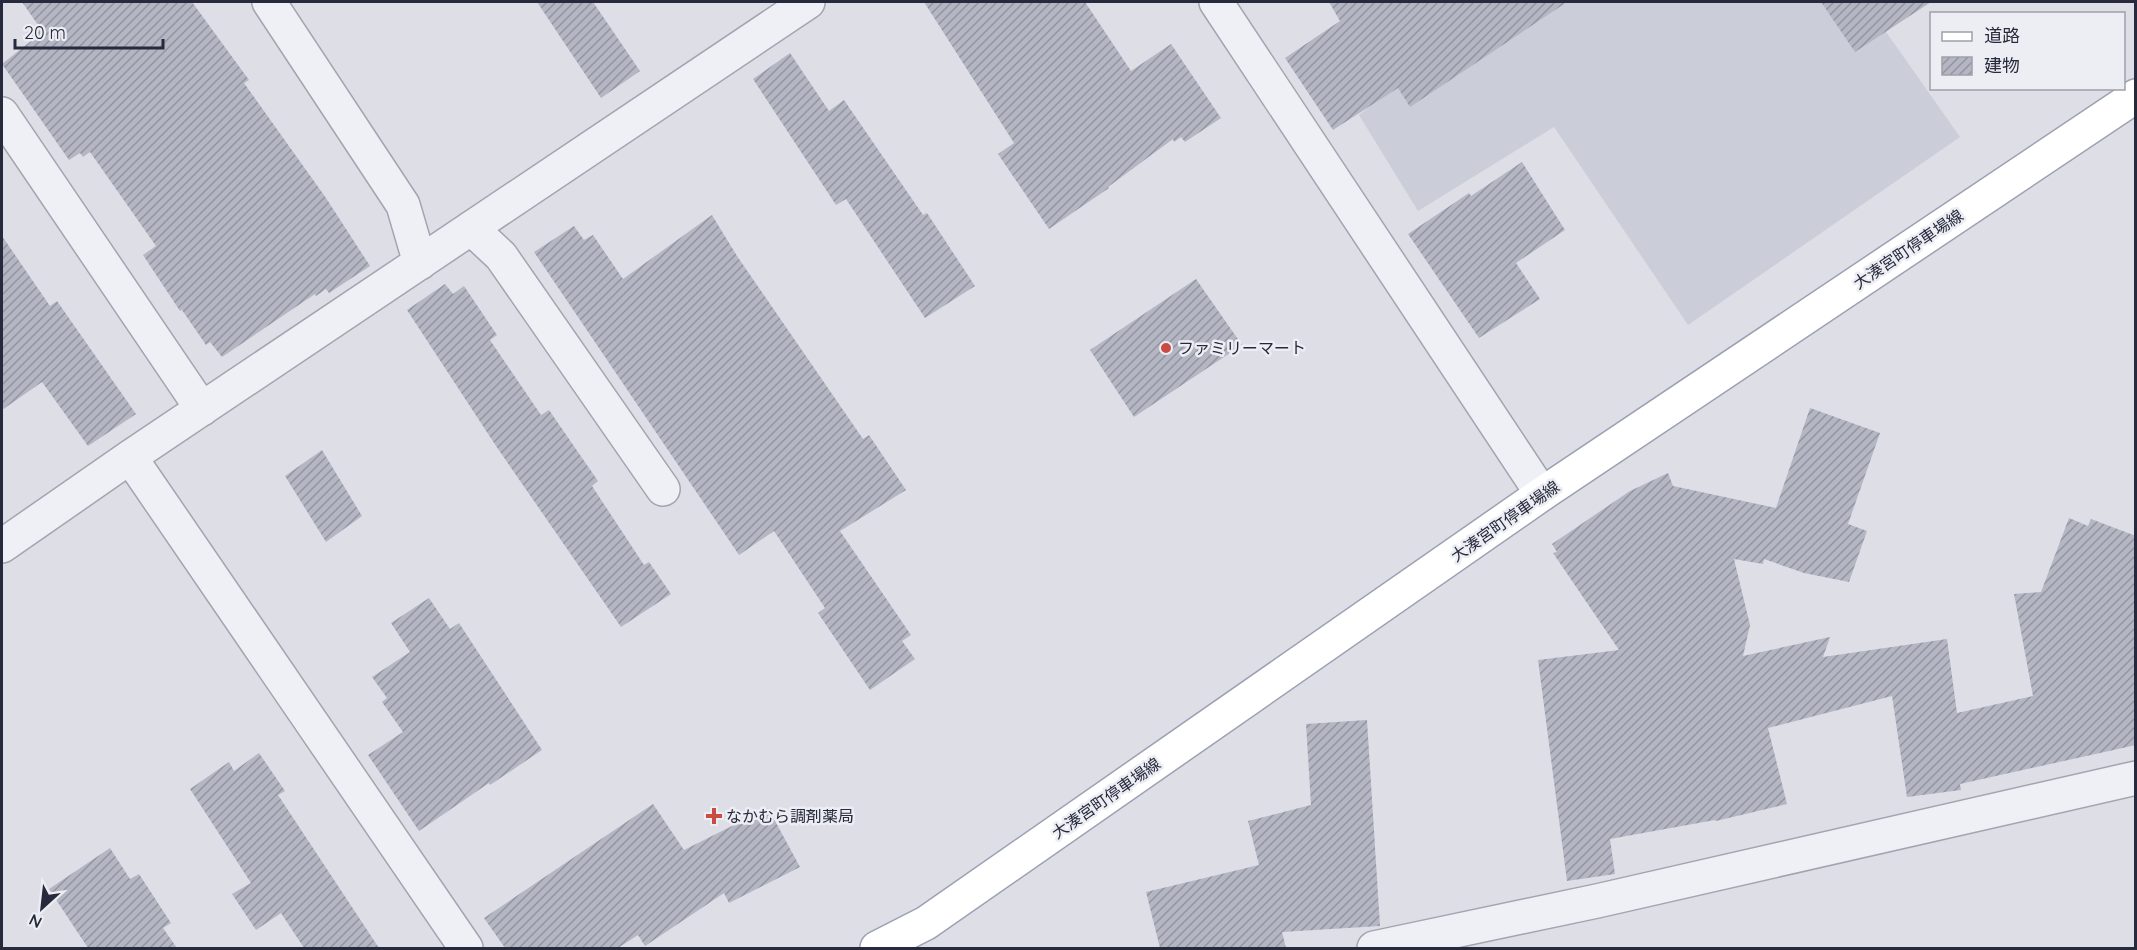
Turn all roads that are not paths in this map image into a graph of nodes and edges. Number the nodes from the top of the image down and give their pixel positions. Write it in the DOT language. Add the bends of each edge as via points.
graph roads {
  1 [pos="269,2"];
  2 [pos="808,2"];
  3 [pos="1216,2"];
  4 [pos="2136,96"];
  5 [pos="2,114"];
  6 [pos="471,228"];
  7 [pos="420,263"];
  8 [pos="202,409"];
  9 [pos="130,457"];
  10 [pos="663,489"];
  11 [pos="1542,495"];
  12 [pos="2,546"];
  13 [pos="2136,778"];
  14 [pos="466,948"];
  15 [pos="877,948"];
  16 [pos="1374,948"];
  1 -- 7 [label="street" via="403,205"];
  2 -- 6 [label="street"];
  3 -- 11 [label="street"];
  4 -- 11 [label="main road, 大湊宮町停車場線"];
  5 -- 8 [label="street"];
  6 -- 7 [label="street"];
  6 -- 10 [label="street" via="501,256"];
  7 -- 8 [label="street"];
  8 -- 9 [label="street"];
  9 -- 12 [label="street"];
  9 -- 14 [label="street"];
  11 -- 15 [label="main road, 大湊宮町停車場線" via="926,923"];
  13 -- 16 [label="street"];
}
